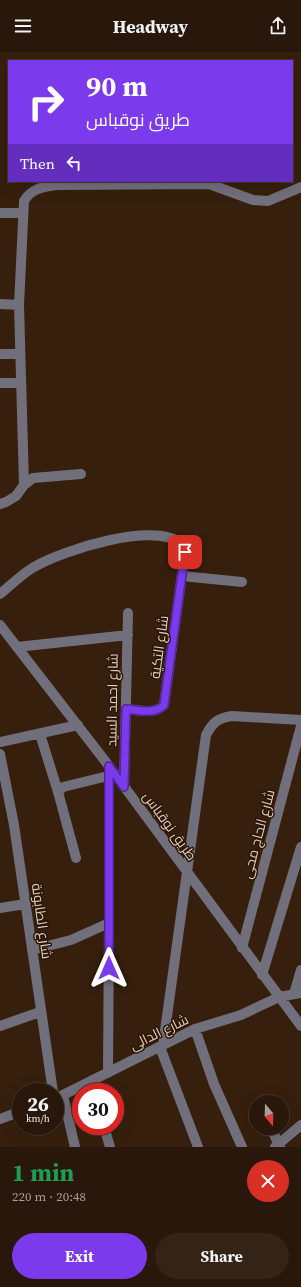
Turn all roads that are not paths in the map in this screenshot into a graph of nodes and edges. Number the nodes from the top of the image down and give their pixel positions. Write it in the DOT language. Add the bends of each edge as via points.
graph roads {
  1 [pos="301,187"];
  2 [pos="23,213"];
  3 [pos="0,214"];
  4 [pos="0,304"];
  5 [pos="19,305"];
  6 [pos="0,354"];
  7 [pos="20,354"];
  8 [pos="0,382"];
  9 [pos="21,383"];
  10 [pos="81,474"];
  11 [pos="24,484"];
  12 [pos="0,504"];
  13 [pos="182,576"];
  14 [pos="242,582"];
  15 [pos="0,594"];
  16 [pos="128,613"];
  17 [pos="0,625"];
  18 [pos="128,635"];
  19 [pos="17,647"];
  20 [pos="126,709"];
  21 [pos="301,720"];
  22 [pos="78,725"];
  23 [pos="301,726"];
  24 [pos="40,734"];
  25 [pos="0,742"];
  26 [pos="0,754"];
  27 [pos="108,771"];
  28 [pos="124,787"];
  29 [pos="58,792"];
  30 [pos="301,847"];
  31 [pos="76,858"];
  32 [pos="188,873"];
  33 [pos="25,904"];
  34 [pos="0,908"];
  35 [pos="109,923"];
  36 [pos="242,948"];
  37 [pos="32,950"];
  38 [pos="301,970"];
  39 [pos="262,975"];
  40 [pos="298,994"];
  41 [pos="279,997"];
  42 [pos="40,1012"];
  43 [pos="0,1026"];
  44 [pos="301,1026"];
  45 [pos="195,1029"];
  46 [pos="161,1046"];
  47 [pos="108,1073"];
  48 [pos="92,1080"];
  49 [pos="52,1083"];
  50 [pos="93,1083"];
  51 [pos="64,1094"];
  52 [pos="64,1113"];
  53 [pos="12,1114"];
  54 [pos="0,1119"];
  55 [pos="301,1125"];
  56 [pos="107,1135"];
  57 [pos="274,1135"];
  58 [pos="278,1146"];
  59 [pos="75,1147"];
  60 [pos="110,1147"];
  61 [pos="198,1147"];
  62 [pos="242,1147"];
  1 -- 2 [label="street" via="268,201 254,200 209,184 56,185 43,187 28,194 24,201"];
  2 -- 3 [label="street"];
  2 -- 5 [label="street"];
  4 -- 5 [label="street"];
  5 -- 7 [label="street"];
  6 -- 7 [label="street"];
  7 -- 9 [label="street"];
  8 -- 9 [label="street"];
  9 -- 11 [label="street"];
  10 -- 11 [label="street" via="40,477"];
  11 -- 12 [label="street" via="16,496"];
  13 -- 14 [label="street"];
  13 -- 15 [label="street, شارع التكية" via="185,552 180,542 145,535 91,544 60,555 32,568"];
  13 -- 20 [label="street, شارع التكية" via="164,705 152,711"];
  16 -- 18 [label="street, شارع احمد السيد"];
  17 -- 19 [label="street, طريق نوقباس"];
  18 -- 19 [label="street"];
  18 -- 20 [label="street, شارع احمد السيد"];
  19 -- 22 [label="street, طريق نوقباس"];
  20 -- 28 [label="street, شارع احمد السيد"];
  21 -- 32 [label="street" via="232,716 221,718 211,724 206,735"];
  22 -- 24 [label="street"];
  22 -- 27 [label="street, طريق نوقباس"];
  23 -- 36 [label="street, شارع الحاج محى"];
  24 -- 25 [label="street"];
  24 -- 29 [label="street"];
  26 -- 33 [label="street, شارع الطابونة" via="14,825"];
  27 -- 28 [label="street, طريق نوقباس"];
  27 -- 29 [label="street" via="63,787"];
  27 -- 35 [label="street"];
  28 -- 32 [label="street, طريق نوقباس"];
  29 -- 31 [label="street"];
  30 -- 39 [label="street"];
  32 -- 36 [label="street, طريق نوقباس"];
  32 -- 46 [label="street"];
  33 -- 34 [label="street"];
  33 -- 37 [label="street, شارع الطابونة"];
  35 -- 37 [label="street" via="71,940"];
  35 -- 47 [label="street"];
  36 -- 39 [label="street, طريق نوقباس"];
  37 -- 42 [label="street, شارع الطابونة"];
  38 -- 40 [label="street"];
  39 -- 41 [label="street, طريق نوقباس"];
  40 -- 41 [label="street, شارع الدالى"];
  41 -- 44 [label="street, طريق نوقباس"];
  41 -- 45 [label="street, شارع الدالى" via="241,1015"];
  42 -- 43 [label="street"];
  42 -- 49 [label="street, شارع الطابونة"];
  45 -- 46 [label="street, شارع الدالى"];
  45 -- 62 [label="street" via="214,1084"];
  46 -- 47 [label="street, شارع الدالى"];
  46 -- 61 [label="street"];
  47 -- 48 [label="street, شارع الدالى"];
  48 -- 50 [label="street"];
  48 -- 51 [label="street, شارع الدالى"];
  52 -- 59 [label="street"];
  53 -- 54 [label="street"];
  55 -- 58 [label="street"];
  56 -- 60 [label="street"];
  57 -- 58 [label="street"];
}
